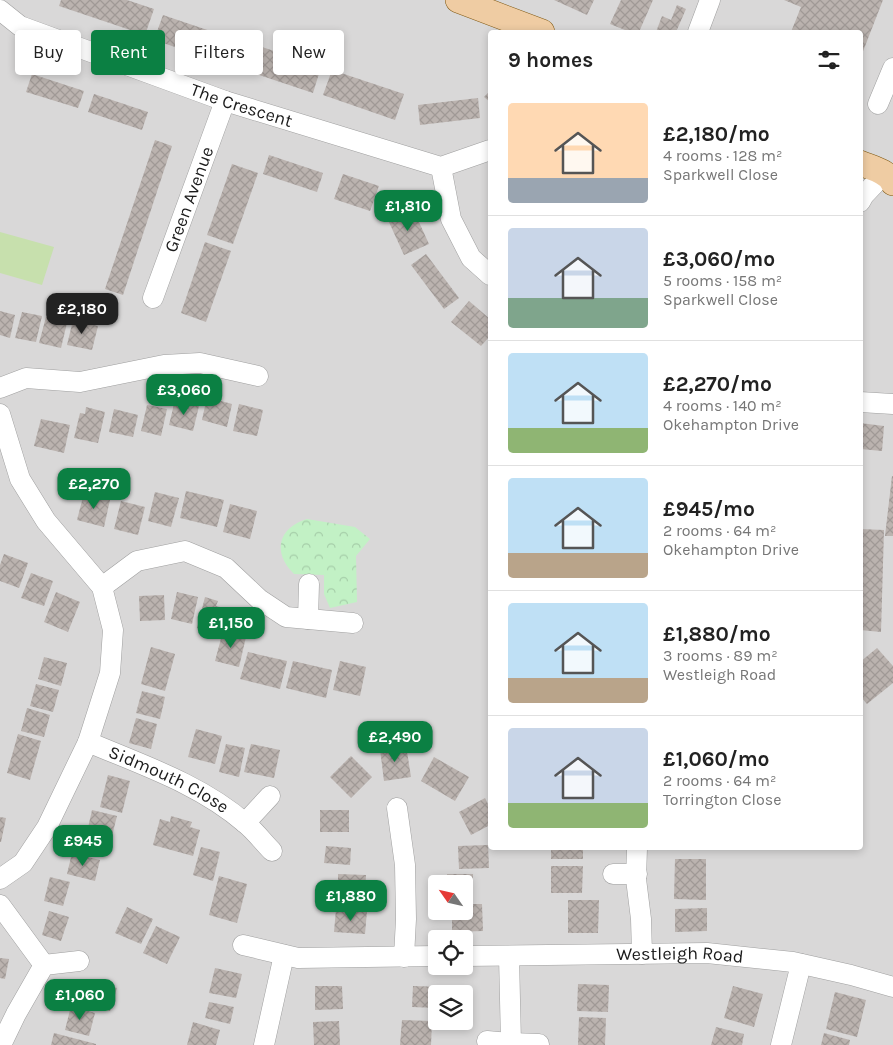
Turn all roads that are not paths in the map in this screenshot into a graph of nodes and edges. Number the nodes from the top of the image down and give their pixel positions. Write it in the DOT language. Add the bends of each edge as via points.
graph roads {
  1 [pos="458,0"];
  2 [pos="708,1"];
  3 [pos="0,10"];
  4 [pos="537,30"];
  5 [pos="699,30"];
  6 [pos="893,68"];
  7 [pos="225,101"];
  8 [pos="878,104"];
  9 [pos="488,151"];
  10 [pos="863,165"];
  11 [pos="441,167"];
  12 [pos="891,179"];
  13 [pos="863,197"];
  14 [pos="488,273"];
  15 [pos="153,298"];
  16 [pos="258,376"];
  17 [pos="0,388"];
  18 [pos="863,402"];
  19 [pos="893,404"];
  20 [pos="0,414"];
  21 [pos="309,584"];
  22 [pos="102,587"];
  23 [pos="308,619"];
  24 [pos="353,623"];
  25 [pos="88,742"];
  26 [pos="270,796"];
  27 [pos="397,808"];
  28 [pos="245,823"];
  29 [pos="638,850"];
  30 [pos="272,851"];
  31 [pos="613,874"];
  32 [pos="637,874"];
  33 [pos="0,879"];
  34 [pos="0,905"];
  35 [pos="243,945"];
  36 [pos="642,954"];
  37 [pos="284,955"];
  38 [pos="428,956"];
  39 [pos="473,956"];
  40 [pos="509,956"];
  41 [pos="404,957"];
  42 [pos="79,961"];
  43 [pos="801,964"];
  44 [pos="44,965"];
  45 [pos="893,987"];
  46 [pos="487,1041"];
  47 [pos="511,1043"];
  48 [pos="539,1044"];
  49 [pos="1,1045"];
  50 [pos="264,1045"];
  51 [pos="781,1045"];
  1 -- 4 [label="main road"];
  2 -- 5 [label="street"];
  3 -- 7 [label="street, The Crescent" via="20,26"];
  6 -- 8 [label="street"];
  7 -- 11 [label="street, The Crescent"];
  7 -- 15 [label="street, Green Avenue"];
  9 -- 11 [label="street"];
  10 -- 12 [label="main road"];
  11 -- 14 [label="street" via="450,219 470,258"];
  12 -- 13 [label="street"];
  16 -- 17 [label="street" via="200,363 164,365 80,382 26,378"];
  18 -- 19 [label="street"];
  20 -- 22 [label="street" via="20,479 46,521"];
  21 -- 23 [label="street"];
  22 -- 23 [label="street" via="137,561 185,551 226,568 259,599 286,617"];
  22 -- 25 [label="street" via="113,630 110,672"];
  23 -- 24 [label="street"];
  25 -- 28 [label="street, Sidmouth Close" via="183,782"];
  25 -- 33 [label="street" via="47,827 23,862"];
  26 -- 28 [label="street, Sidmouth Close"];
  27 -- 41 [label="street" via="405,865"];
  28 -- 30 [label="street, Sidmouth Close"];
  29 -- 32 [label="street"];
  31 -- 32 [label="street"];
  32 -- 36 [label="street"];
  34 -- 44 [label="street"];
  35 -- 37 [label="street"];
  36 -- 40 [label="street, Westleigh Road"];
  36 -- 43 [label="street, Westleigh Road" via="707,953"];
  37 -- 41 [label="street" via="298,958"];
  37 -- 50 [label="street"];
  38 -- 41 [label="street"];
  39 -- 40 [label="street, Westleigh Road"];
  40 -- 47 [label="street"];
  42 -- 44 [label="street"];
  43 -- 45 [label="street, Westleigh Road"];
  43 -- 51 [label="street"];
  44 -- 49 [label="street"];
  46 -- 47 [label="street"];
  47 -- 48 [label="street"];
}
